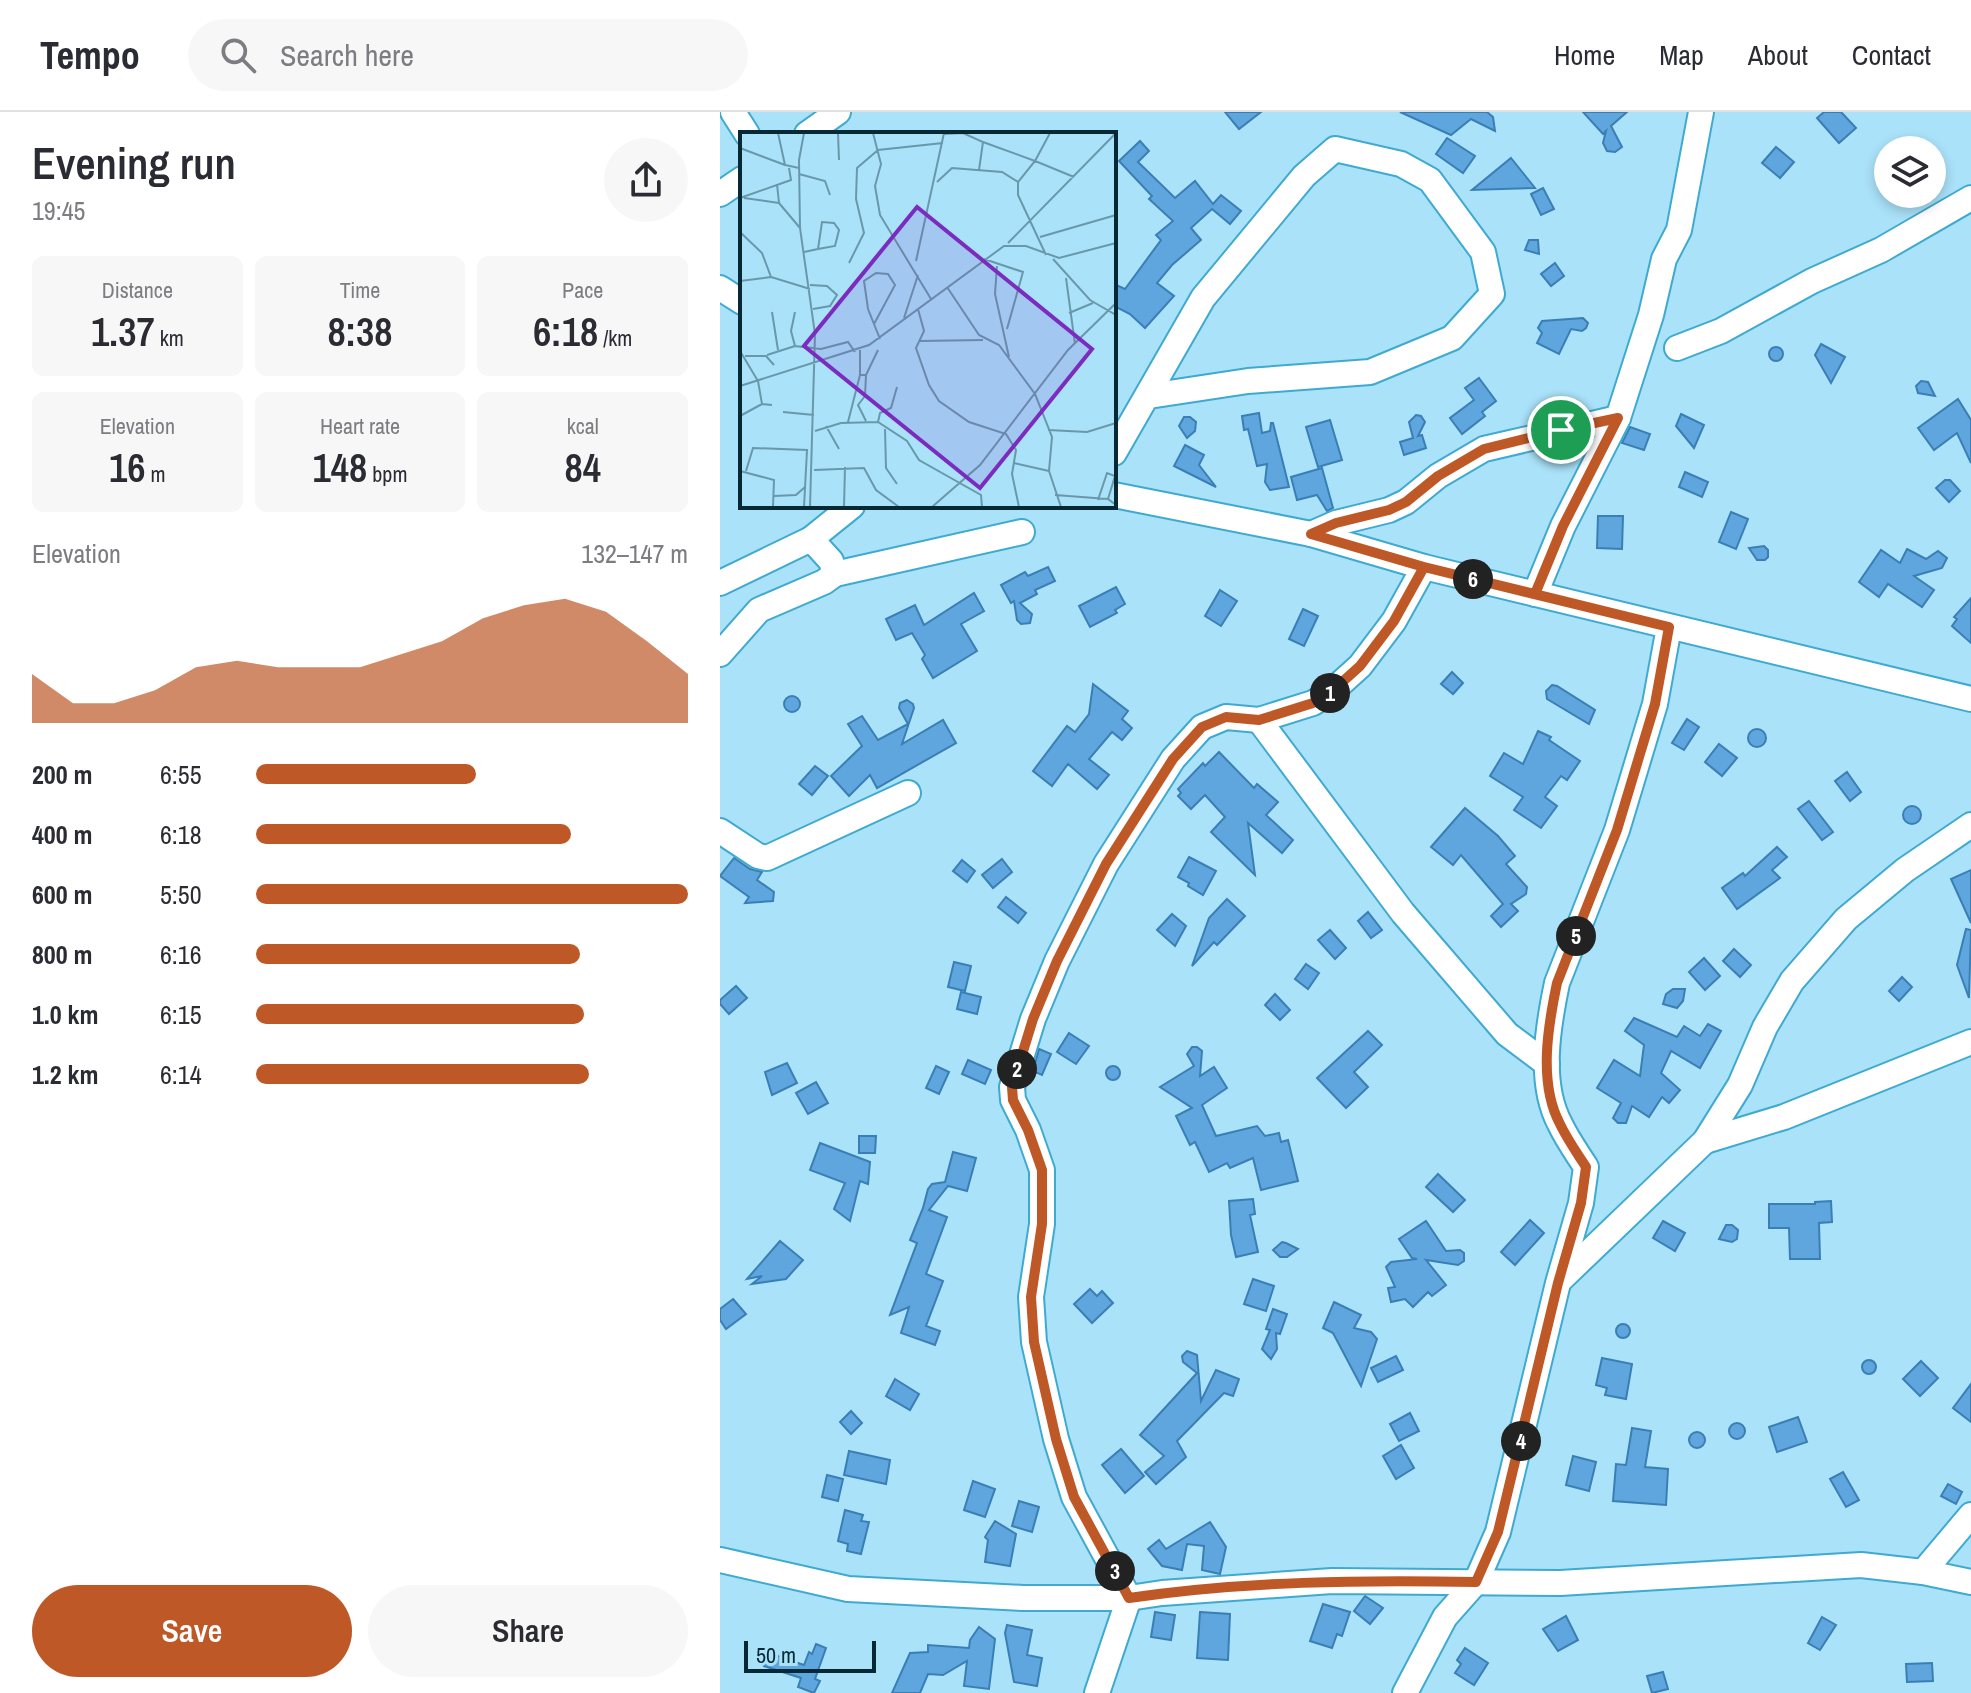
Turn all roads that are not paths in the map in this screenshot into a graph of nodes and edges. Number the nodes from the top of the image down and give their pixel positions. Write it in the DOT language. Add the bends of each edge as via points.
graph roads {
  1 [pos="733,112"];
  2 [pos="838,112"];
  3 [pos="1701,112"];
  4 [pos="746,132"];
  5 [pos="810,132"];
  6 [pos="740,180"];
  7 [pos="720,194"];
  8 [pos="1971,198"];
  9 [pos="720,288"];
  10 [pos="740,301"];
  11 [pos="1677,348"];
  12 [pos="1149,396"];
  13 [pos="1618,418"];
  14 [pos="1116,450"];
  15 [pos="1116,495"];
  16 [pos="850,508"];
  17 [pos="1022,532"];
  18 [pos="1311,534"];
  19 [pos="811,539"];
  20 [pos="1424,567"];
  21 [pos="835,574"];
  22 [pos="720,583"];
  23 [pos="1535,594"];
  24 [pos="1669,627"];
  25 [pos="720,654"];
  26 [pos="1971,699"];
  27 [pos="1259,720"];
  28 [pos="908,793"];
  29 [pos="1971,825"];
  30 [pos="720,831"];
  31 [pos="1971,1042"];
  32 [pos="1547,1064"];
  33 [pos="1705,1141"];
  34 [pos="1558,1283"];
  35 [pos="1971,1515"];
  36 [pos="720,1560"];
  37 [pos="1923,1572"];
  38 [pos="1476,1582"];
  39 [pos="1971,1582"];
  40 [pos="1129,1598"];
  41 [pos="1097,1693"];
  42 [pos="1405,1693"];
  1 -- 4 [label="street"];
  2 -- 5 [label="street"];
  3 -- 13 [label="street" via="1679,230 1664,259"];
  6 -- 7 [label="street"];
  8 -- 11 [label="street" via="1881,250"];
  9 -- 10 [label="street"];
  12 -- 12 [label="street" via="1203,298 1304,176 1335,149 1401,164 1430,180 1483,252 1492,294 1452,338 1370,372 1248,381"];
  12 -- 14 [label="street"];
  13 -- 18 [label="street" via="1484,449 1406,502"];
  13 -- 23 [label="street"];
  15 -- 18 [label="street"];
  16 -- 19 [label="street"];
  17 -- 21 [label="street"];
  18 -- 20 [label="street"];
  19 -- 21 [label="street" via="831,561"];
  19 -- 22 [label="street"];
  20 -- 23 [label="street"];
  20 -- 27 [label="street" via="1394,621 1360,666 1313,703"];
  21 -- 25 [label="street" via="759,610"];
  23 -- 24 [label="street"];
  24 -- 26 [label="street"];
  24 -- 32 [label="street" via="1655,704 1617,830 1557,983"];
  27 -- 32 [label="street" via="1403,913 1507,1034"];
  27 -- 40 [label="street" via="1226,717 1202,727 1173,759 1106,864 1057,961 1012,1087 1042,1170 1042,1224 1031,1297 1034,1342 1056,1439 1074,1497"];
  28 -- 30 [label="street" via="767,858"];
  29 -- 33 [label="street" via="1846,919 1792,981"];
  31 -- 33 [label="street" via="1784,1117"];
  32 -- 34 [label="street" via="1558,1122 1586,1167"];
  33 -- 34 [label="street"];
  34 -- 38 [label="street" via="1498,1532"];
  35 -- 37 [label="street"];
  36 -- 40 [label="street" via="848,1589"];
  37 -- 38 [label="street" via="1861,1565 1560,1583"];
  37 -- 39 [label="street"];
  38 -- 40 [label="street" via="1332,1581"];
  38 -- 42 [label="street" via="1445,1617"];
  40 -- 41 [label="street"];
}
